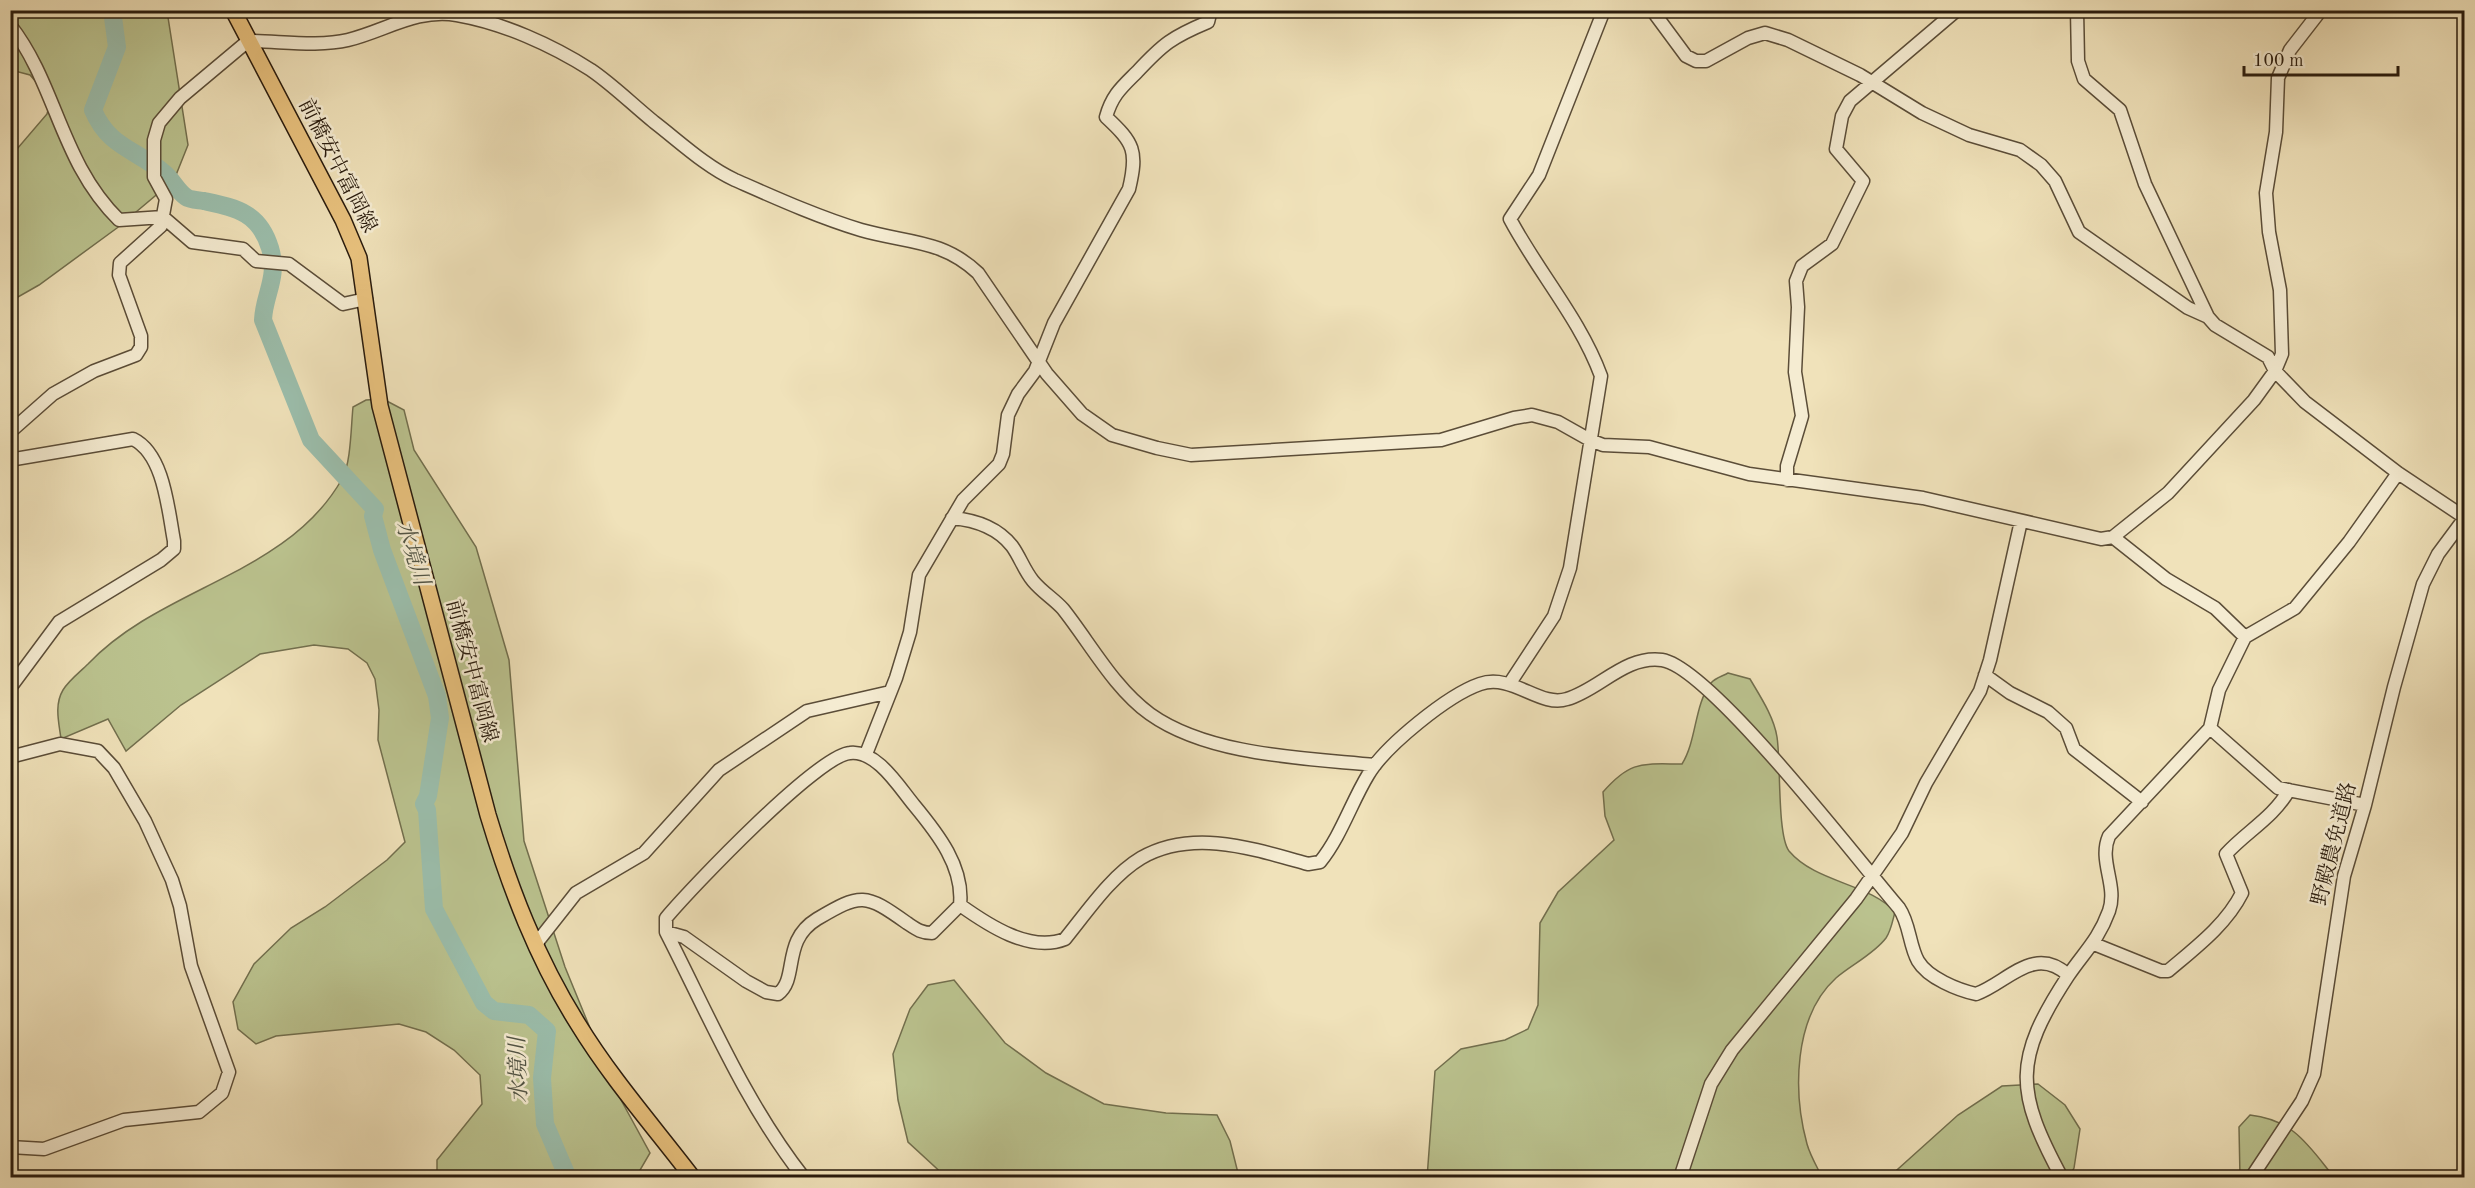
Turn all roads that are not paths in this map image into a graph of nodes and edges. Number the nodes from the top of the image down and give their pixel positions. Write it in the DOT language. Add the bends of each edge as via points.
graph roads {
  1 [pos="233,10"];
  2 [pos="503,10"];
  3 [pos="1210,10"];
  4 [pos="1604,10"];
  5 [pos="1652,10"];
  6 [pos="1957,10"];
  7 [pos="2077,10"];
  8 [pos="2321,10"];
  9 [pos="480,20"];
  10 [pos="10,24"];
  11 [pos="248,40"];
  12 [pos="1870,82"];
  13 [pos="163,217"];
  14 [pos="366,299"];
  15 [pos="2208,317"];
  16 [pos="1039,361"];
  17 [pos="2275,371"];
  18 [pos="10,432"];
  19 [pos="1590,441"];
  20 [pos="10,453"];
  21 [pos="2398,473"];
  22 [pos="1787,480"];
  23 [pos="952,518"];
  24 [pos="2464,518"];
  25 [pos="2021,521"];
  26 [pos="2113,537"];
  27 [pos="2245,637"];
  28 [pos="1985,675"];
  29 [pos="1510,683"];
  30 [pos="10,688"];
  31 [pos="890,692"];
  32 [pos="2210,728"];
  33 [pos="866,754"];
  34 [pos="10,757"];
  35 [pos="1375,765"];
  36 [pos="2289,790"];
  37 [pos="2142,802"];
  38 [pos="2366,805"];
  39 [pos="1872,877"];
  40 [pos="960,905"];
  41 [pos="666,932"];
  42 [pos="2094,944"];
  43 [pos="535,945"];
  44 [pos="2068,975"];
  45 [pos="10,1148"];
  46 [pos="693,1178"];
  47 [pos="804,1178"];
  48 [pos="1680,1178"];
  49 [pos="2062,1178"];
  50 [pos="2251,1178"];
  1 -- 11 [label="main road, 前橋安中富岡線"];
  2 -- 9 [label="street"];
  3 -- 16 [label="street" via="1208,22 1161,45 1111,100 1106,117 1128,137 1135,165 1129,189 1054,323"];
  4 -- 19 [label="street" via="1539,175 1510,219 1592,351 1601,376"];
  5 -- 12 [label="street" via="1686,56 1696,61 1706,61 1765,33 1788,40"];
  6 -- 12 [label="street" via="1885,74"];
  7 -- 15 [label="street" via="2078,61 2084,79 2120,110 2145,184"];
  8 -- 17 [label="street" via="2290,50 2278,78 2276,132 2266,193 2280,290 2282,354"];
  9 -- 11 [label="street" via="454,14 424,15 328,43"];
  9 -- 16 [label="street" via="541,44 591,70 707,164 733,179 819,216 864,231 912,239 963,259 978,273"];
  10 -- 13 [label="street" via="33,63 75,160 106,207 119,220"];
  11 -- 13 [label="street" via="180,98 159,123 154,140 154,177 166,199"];
  11 -- 14 [label="main road, 前橋安中富岡線" via="343,220 359,258"];
  12 -- 15 [label="street" via="1969,135 2020,150 2055,181 2079,232 2188,308"];
  12 -- 22 [label="street" via="1850,101 1842,116 1836,149 1863,181 1832,244 1802,266 1796,281 1795,372 1802,416 1787,466"];
  13 -- 14 [label="street" via="192,242 243,249 256,261 289,264 343,304"];
  13 -- 18 [label="street" via="154,236 120,263 119,275 141,336 136,355 94,371 53,394"];
  14 -- 43 [label="main road, 前橋安中富岡線" via="380,406 488,815"];
  15 -- 17 [label="street" via="2268,357"];
  16 -- 19 [label="street" via="1082,414 1112,435 1191,455 1441,440 1532,415 1558,422"];
  16 -- 23 [label="street" via="1008,416 999,464 963,500"];
  17 -- 21 [label="street" via="2305,402"];
  17 -- 26 [label="street" via="2254,400 2168,493"];
  19 -- 22 [label="street" via="1649,447 1749,474"];
  19 -- 29 [label="street" via="1570,568 1554,616"];
  20 -- 30 [label="street" via="15,459 133,439 143,444 154,458 174,541 174,549 162,560 59,622"];
  21 -- 24 [label="street"];
  21 -- 27 [label="street" via="2295,608"];
  22 -- 25 [label="street" via="1923,498"];
  23 -- 31 [label="street" via="919,575 910,632"];
  23 -- 35 [label="street" via="987,526 1011,546 1035,584 1063,609 1115,678 1139,705 1167,724 1207,741 1278,755"];
  24 -- 38 [label="street, 野殿農免道路" via="2438,554 2423,584"];
  25 -- 26 [label="street" via="2091,538"];
  25 -- 28 [label="street"];
  26 -- 27 [label="street" via="2166,579 2215,608"];
  27 -- 32 [label="street" via="2219,690"];
  28 -- 37 [label="street" via="2048,712 2066,728 2074,749"];
  28 -- 39 [label="street" via="1980,691 1926,783 1902,833"];
  29 -- 35 [label="street" via="1480,684 1452,700 1395,741"];
  29 -- 39 [label="street" via="1549,699 1565,700 1611,674 1643,662 1662,660 1678,666 1727,709 1797,784"];
  31 -- 33 [label="street"];
  31 -- 43 [label="street" via="807,711 719,770 644,853 576,892"];
  32 -- 36 [label="street" via="2270,783"];
  32 -- 37 [label="street"];
  33 -- 40 [label="street" via="928,822 958,871 962,886"];
  33 -- 41 [label="street" via="836,757 817,770 693,886 666,918"];
  34 -- 45 [label="street" via="60,744 98,751 114,768 145,821 172,880 191,966 229,1072 222,1093 198,1112 124,1120 44,1149"];
  35 -- 40 [label="street" via="1333,846 1320,862 1308,864 1228,844 1188,842 1165,848 1141,858 1124,871 1065,939 1052,944 1020,938"];
  36 -- 38 [label="street"];
  36 -- 42 [label="street" via="2269,818 2243,835 2226,854 2242,893 2235,906 2169,971"];
  37 -- 42 [label="street" via="2119,823 2106,842 2104,854 2113,896"];
  38 -- 50 [label="street, 野殿農免道路" via="2336,916 2314,1074"];
  39 -- 44 [label="street" via="1906,919 1918,962 1945,982 1976,994 2025,966 2047,965"];
  39 -- 48 [label="street" via="1732,1050 1711,1084"];
  40 -- 41 [label="street" via="932,933 922,933 877,902 865,898 841,905 813,922 797,938 786,984 778,994 746,981 684,937"];
  41 -- 47 [label="street" via="726,1055"];
  42 -- 44 [label="street"];
  43 -- 46 [label="main road, 前橋安中富岡線" via="577,1024"];
  44 -- 49 [label="street" via="2040,1024 2025,1073 2029,1106"];
}
